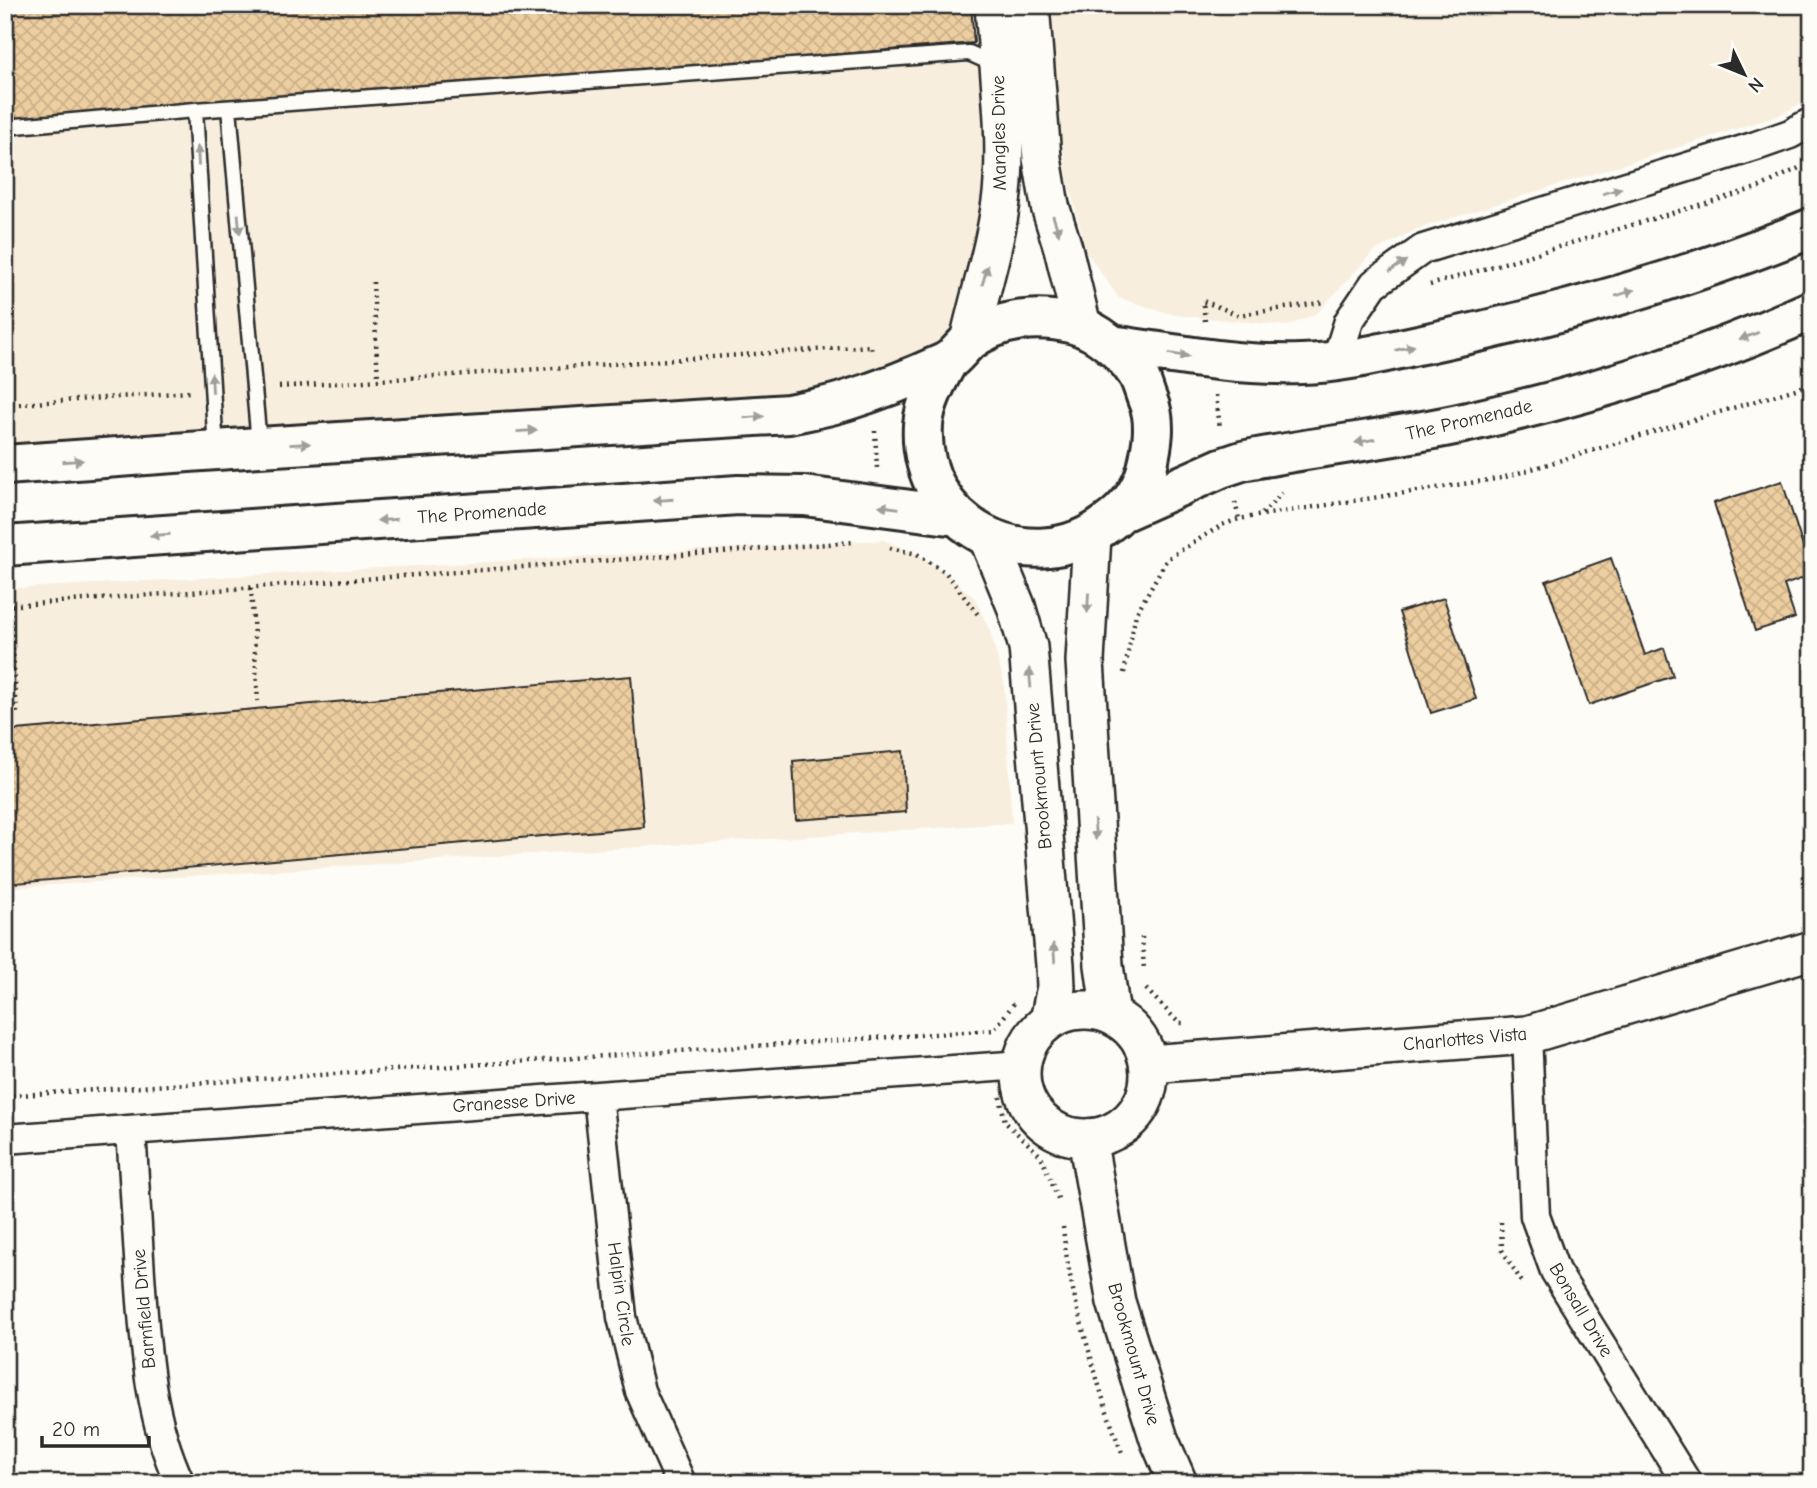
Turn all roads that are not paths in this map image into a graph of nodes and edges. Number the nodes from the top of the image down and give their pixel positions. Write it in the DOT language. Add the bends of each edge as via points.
graph roads {
  1 [pos="993,5"];
  2 [pos="1030,5"];
  3 [pos="998,66"];
  4 [pos="1038,106"];
  5 [pos="229,107"];
  6 [pos="195,110"];
  7 [pos="1812,122"];
  8 [pos="5,127"];
  9 [pos="1812,228"];
  10 [pos="1812,310"];
  11 [pos="1097,335"];
  12 [pos="959,351"];
  13 [pos="1336,362"];
  14 [pos="259,447"];
  15 [pos="216,451"];
  16 [pos="5,465"];
  17 [pos="1122,512"];
  18 [pos="957,516"];
  19 [pos="1092,535"];
  20 [pos="988,538"];
  21 [pos="5,546"];
  22 [pos="1812,950"];
  23 [pos="1111,1015"];
  24 [pos="1049,1021"];
  25 [pos="1527,1035"];
  26 [pos="1149,1064"];
  27 [pos="1010,1065"];
  28 [pos="598,1096"];
  29 [pos="131,1130"];
  30 [pos="1087,1138"];
  31 [pos="5,1139"];
  32 [pos="178,1482"];
  33 [pos="681,1483"];
  34 [pos="1178,1483"];
  35 [pos="1687,1483"];
  1 -- 3 [label="street, Mangles Drive"];
  2 -- 4 [label="street, Mangles Drive"];
  3 -- 4 [label="street" via="1023,79"];
  3 -- 5 [label="lane" via="969,53"];
  12 -- 3 [label="street, Mangles Drive, one-way" via="996,232 1002,191"];
  4 -- 11 [label="street, Mangles Drive, one-way" via="1050,206"];
  5 -- 6 [label="lane"];
  5 -- 14 [label="lane, one-way"];
  6 -- 8 [label="lane"];
  15 -- 6 [label="lane, one-way"];
  13 -- 7 [label="street, one-way" via="1349,321 1374,284 1423,249 1756,146"];
  13 -- 9 [label="main road, one-way" via="1511,326 1753,252"];
  10 -- 17 [label="main road, The Promenade, one-way" via="1587,393 1468,422 1226,467"];
  11 -- 12 [label="main road" via="1053,319 1023,319 995,326"];
  11 -- 13 [label="main road, one-way" via="1211,360 1269,365"];
  11 -- 17 [label="main road" via="1137,373 1151,407 1153,444 1143,481"];
  14 -- 12 [label="main road, one-way" via="789,414 846,401"];
  12 -- 18 [label="main road" via="931,391 923,424 925,457 936,489"];
  14 -- 15 [label="main road"];
  16 -- 15 [label="main road, one-way"];
  17 -- 19 [label="main road"];
  18 -- 20 [label="main road"];
  18 -- 21 [label="main road, The Promenade, one-way" via="804,495 738,495"];
  19 -- 20 [label="main road" via="1041,549 1014,547"];
  19 -- 23 [label="street, one-way" via="1086,648 1104,965"];
  24 -- 20 [label="street, Brookmount Drive, one-way" via="1055,964 1028,647"];
  22 -- 25 [label="street, Charlottes Vista"];
  23 -- 24 [label="street" via="1079,1010"];
  23 -- 26 [label="street" via="1143,1043"];
  24 -- 27 [label="street"];
  25 -- 26 [label="street, Charlottes Vista"];
  25 -- 35 [label="street, Bonsall Drive" via="1535,1216 1555,1271"];
  26 -- 30 [label="street" via="1149,1082 1135,1115 1121,1128"];
  27 -- 28 [label="street, Granesse Drive"];
  27 -- 30 [label="street" via="1037,1117 1060,1133"];
  28 -- 29 [label="street, Granesse Drive"];
  28 -- 33 [label="street, Halpin Circle" via="624,1329 640,1391"];
  29 -- 31 [label="street, Granesse Drive"];
  29 -- 32 [label="street, Barnfield Drive" via="145,1354 158,1419"];
  30 -- 34 [label="street, Brookmount Drive" via="1116,1302 1159,1439"];
}
